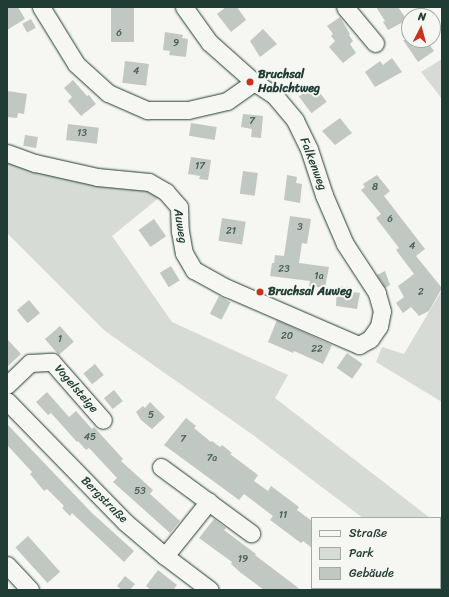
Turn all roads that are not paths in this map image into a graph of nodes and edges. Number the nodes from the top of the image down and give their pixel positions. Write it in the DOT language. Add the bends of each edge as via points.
graph roads {
  1 [pos="42,7"];
  2 [pos="184,7"];
  3 [pos="345,7"];
  4 [pos="375,43"];
  5 [pos="254,82"];
  6 [pos="7,153"];
  7 [pos="359,345"];
  8 [pos="7,385"];
  9 [pos="7,401"];
  10 [pos="103,420"];
  11 [pos="161,467"];
  12 [pos="209,501"];
  13 [pos="251,533"];
  14 [pos="165,556"];
  15 [pos="7,565"];
  16 [pos="30,590"];
  17 [pos="210,590"];
  1 -- 5 [label="street" via="76,64 108,93 147,110 188,110 227,101"];
  2 -- 5 [label="street, Falkenweg" via="210,42"];
  3 -- 4 [label="street"];
  5 -- 7 [label="street, Falkenweg" via="274,95 295,120 345,244 377,293 382,311 379,326 370,339"];
  6 -- 7 [label="street, Auweg" via="35,163 96,176 149,182 166,192 180,207 180,231 184,253 194,270 227,288"];
  8 -- 10 [label="street, Vogelsteige" via="30,363 52,362"];
  9 -- 14 [label="street, Bergstraße" via="125,522"];
  11 -- 12 [label="street"];
  12 -- 13 [label="street"];
  12 -- 14 [label="street"];
  14 -- 17 [label="street, Bergstraße"];
  15 -- 16 [label="street"];
}
